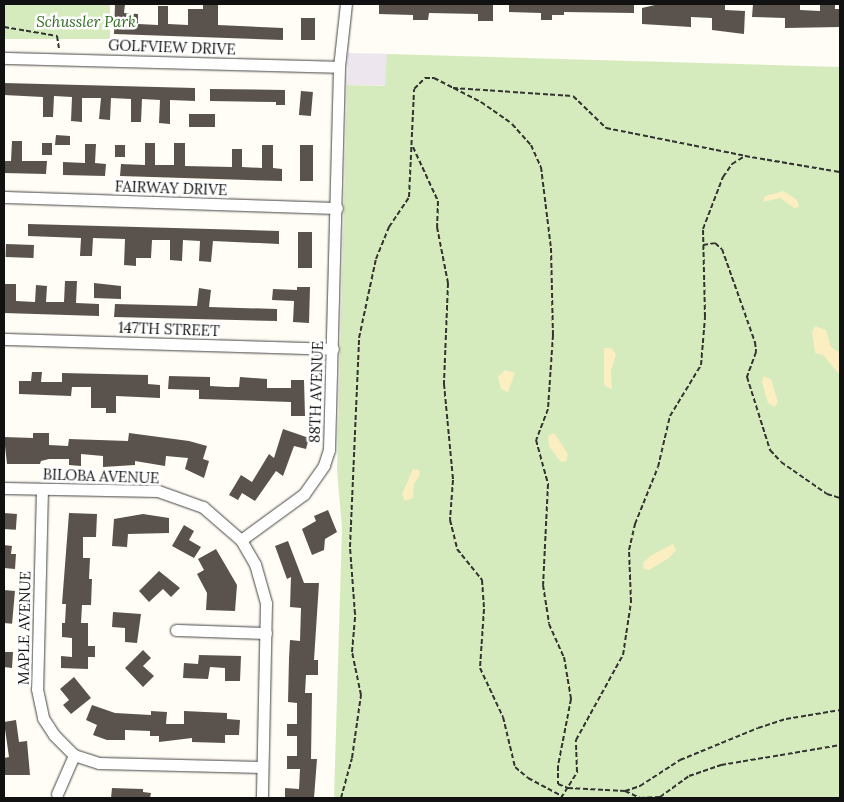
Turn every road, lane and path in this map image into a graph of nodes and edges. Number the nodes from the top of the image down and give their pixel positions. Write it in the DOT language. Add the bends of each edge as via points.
graph roads {
  1 [pos="346,4"];
  2 [pos="4,28"];
  3 [pos="4,58"];
  4 [pos="59,59"];
  5 [pos="339,67"];
  6 [pos="450,88"];
  7 [pos="412,144"];
  8 [pos="747,156"];
  9 [pos="840,172"];
  10 [pos="4,197"];
  11 [pos="337,208"];
  12 [pos="703,245"];
  13 [pos="4,339"];
  14 [pos="333,349"];
  15 [pos="4,488"];
  16 [pos="42,489"];
  17 [pos="840,498"];
  18 [pos="241,540"];
  19 [pos="176,630"];
  20 [pos="266,633"];
  21 [pos="840,710"];
  22 [pos="840,746"];
  23 [pos="74,755"];
  24 [pos="262,767"];
  25 [pos="566,788"];
  26 [pos="625,791"];
  27 [pos="57,794"];
  28 [pos="561,797"];
  29 [pos="262,798"];
  30 [pos="341,798"];
  1 -- 5 [label="street, 88TH AVENUE"];
  2 -- 4 [label="path" via="57,36"];
  3 -- 4 [label="street, GOLFVIEW DRIVE"];
  4 -- 5 [label="street, GOLFVIEW DRIVE"];
  5 -- 11 [label="street, 88TH AVENUE"];
  6 -- 7 [label="path" via="430,78 416,84"];
  6 -- 8 [label="path" via="573,96 606,128"];
  6 -- 25 [label="path" via="482,102 512,124 531,145 542,174 550,248 553,335 548,409 536,440 548,484 543,556 545,605 551,631 564,657 570,692 557,777 558,784"];
  7 -- 28 [label="path" via="438,201 437,227 448,283 444,384 453,480 450,520 453,541 482,580 484,609 480,668 503,717 509,754 515,766 528,778"];
  7 -- 30 [label="path" via="409,197 389,226 376,258 360,338 350,547 354,614 352,652 361,695 352,758"];
  8 -- 9 [label="path"];
  8 -- 12 [label="path" via="732,164 723,177 704,220"];
  10 -- 11 [label="street, FAIRWAY DRIVE"];
  11 -- 14 [label="street, 88TH AVENUE"];
  12 -- 17 [label="path" via="715,243 722,249 755,342 756,352 746,376 770,450 781,462 827,494"];
  12 -- 25 [label="path" via="705,317 701,365 670,416 658,467 635,524 629,550 632,602 627,640 597,706 576,740 577,772"];
  13 -- 14 [label="street, 147TH STREET"];
  14 -- 18 [label="street, 88TH AVENUE" via="331,438 324,465 304,494"];
  15 -- 16 [label="street, BILOBA AVENUE"];
  16 -- 18 [label="street, BILOBA AVENUE" via="143,489 170,494 203,507"];
  16 -- 23 [label="street, MAPLE AVENUE" via="38,703 47,726"];
  18 -- 20 [label="street" via="264,589"];
  19 -- 20 [label="street"];
  20 -- 24 [label="street"];
  21 -- 26 [label="path" via="786,719 758,728 698,751 640,786"];
  22 -- 26 [label="path" via="715,767 689,776 660,797 640,798"];
  23 -- 24 [label="street" via="113,764"];
  23 -- 27 [label="street"];
  24 -- 29 [label="street"];
  25 -- 26 [label="path"];
  25 -- 28 [label="path"];
}
